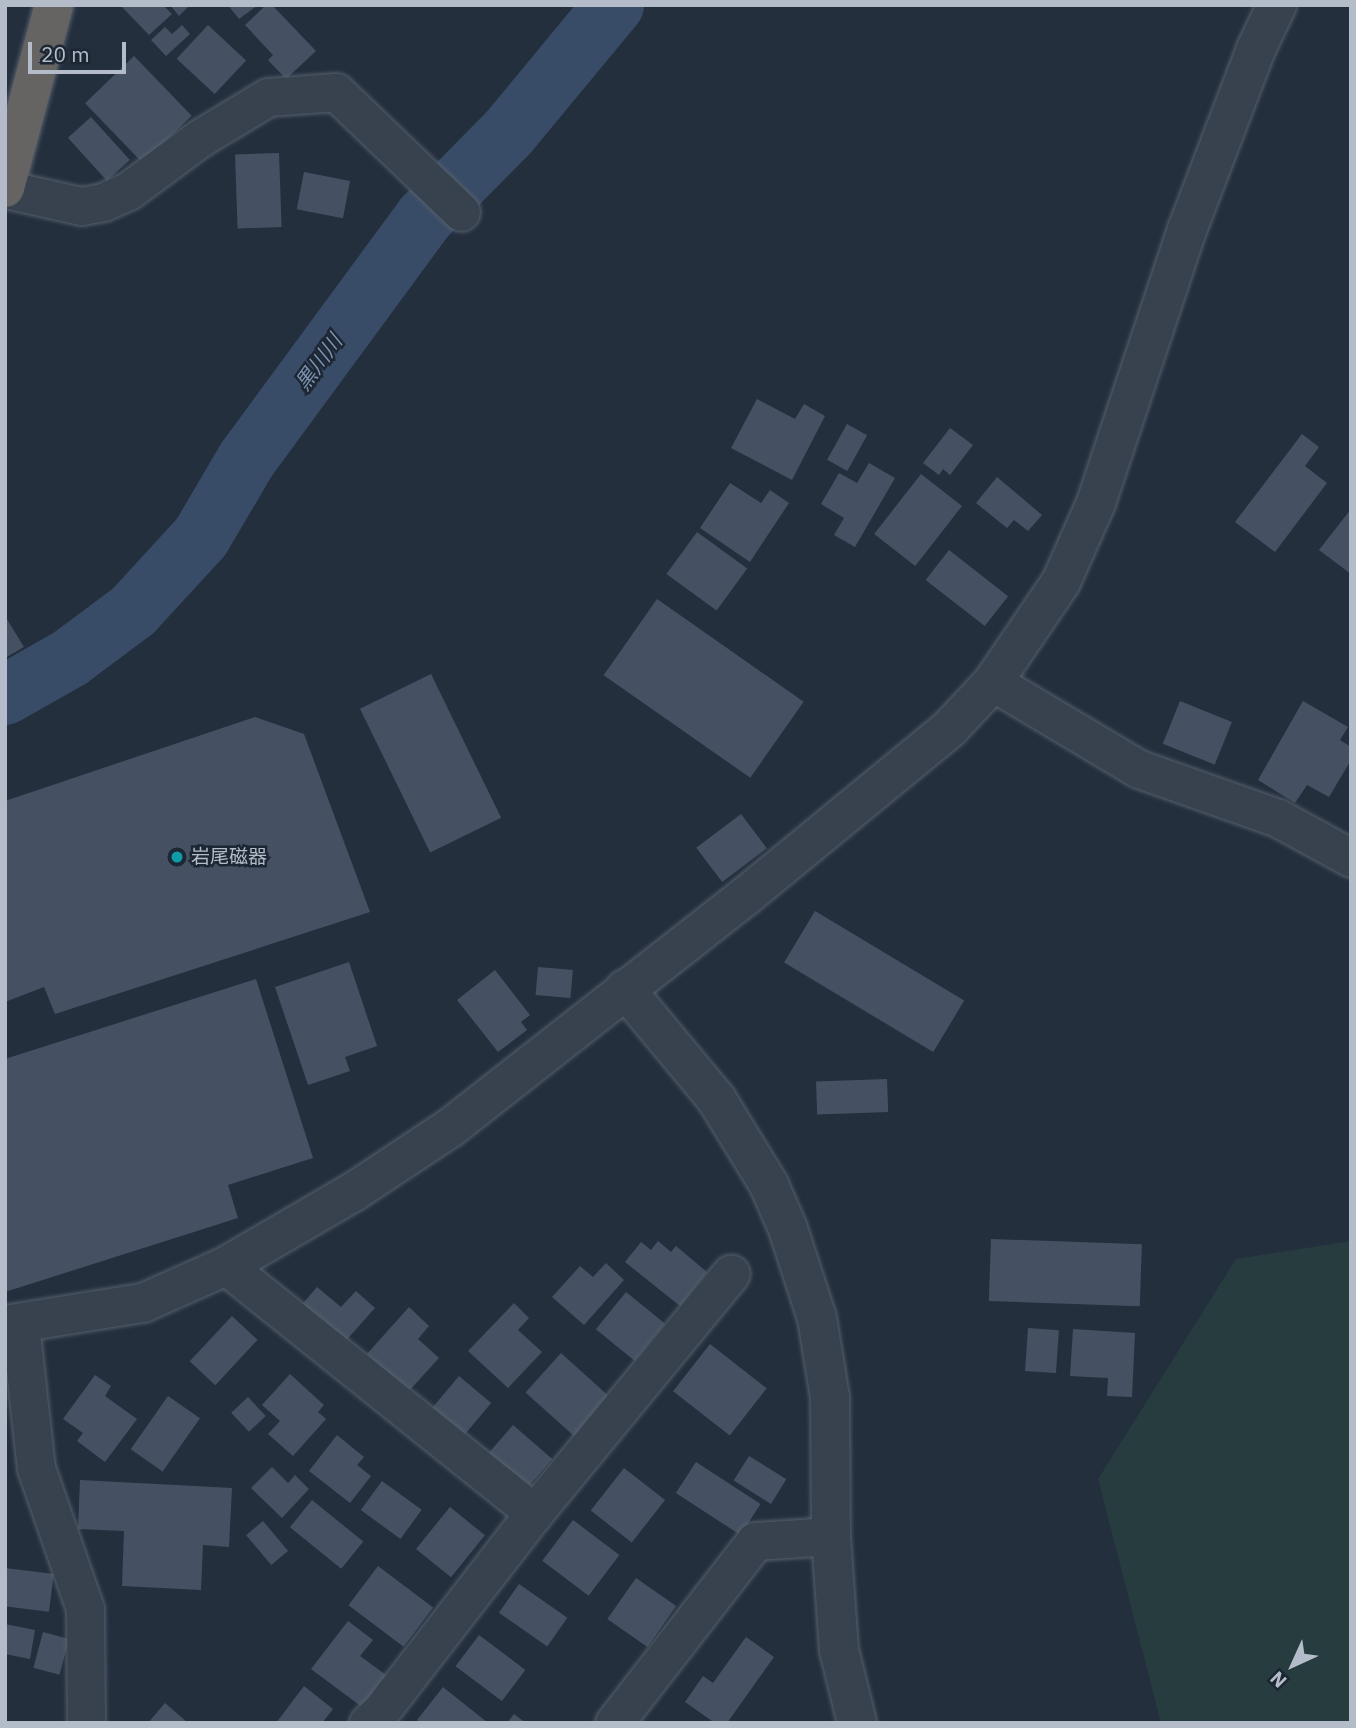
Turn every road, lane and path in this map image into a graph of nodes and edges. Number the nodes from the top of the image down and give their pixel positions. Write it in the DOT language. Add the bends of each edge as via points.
graph roads {
  1 [pos="54,5"];
  2 [pos="1277,5"];
  3 [pos="5,188"];
  4 [pos="461,212"];
  5 [pos="993,682"];
  6 [pos="1351,858"];
  7 [pos="625,989"];
  8 [pos="226,1266"];
  9 [pos="731,1273"];
  10 [pos="13,1324"];
  11 [pos="534,1513"];
  12 [pos="831,1536"];
  13 [pos="380,1719"];
  14 [pos="86,1723"];
  15 [pos="614,1723"];
  16 [pos="857,1723"];
  1 -- 3 [label="highway"];
  2 -- 5 [label="street" via="1188,230 1096,503 1060,582"];
  3 -- 4 [label="street" via="81,206 103,202 128,191 200,138 268,97 336,92"];
  5 -- 6 [label="street" via="1139,769 1278,818"];
  5 -- 7 [label="street" via="950,728 839,821"];
  7 -- 8 [label="street" via="450,1128 355,1191"];
  7 -- 12 [label="street" via="717,1100 769,1185 788,1229 817,1318 830,1397"];
  8 -- 10 [label="street" via="143,1304"];
  8 -- 11 [label="street"];
  9 -- 11 [label="street"];
  10 -- 14 [label="street" via="36,1468 85,1609"];
  11 -- 13 [label="street"];
  12 -- 15 [label="street" via="755,1541"];
  12 -- 16 [label="street" via="839,1650"];
}
